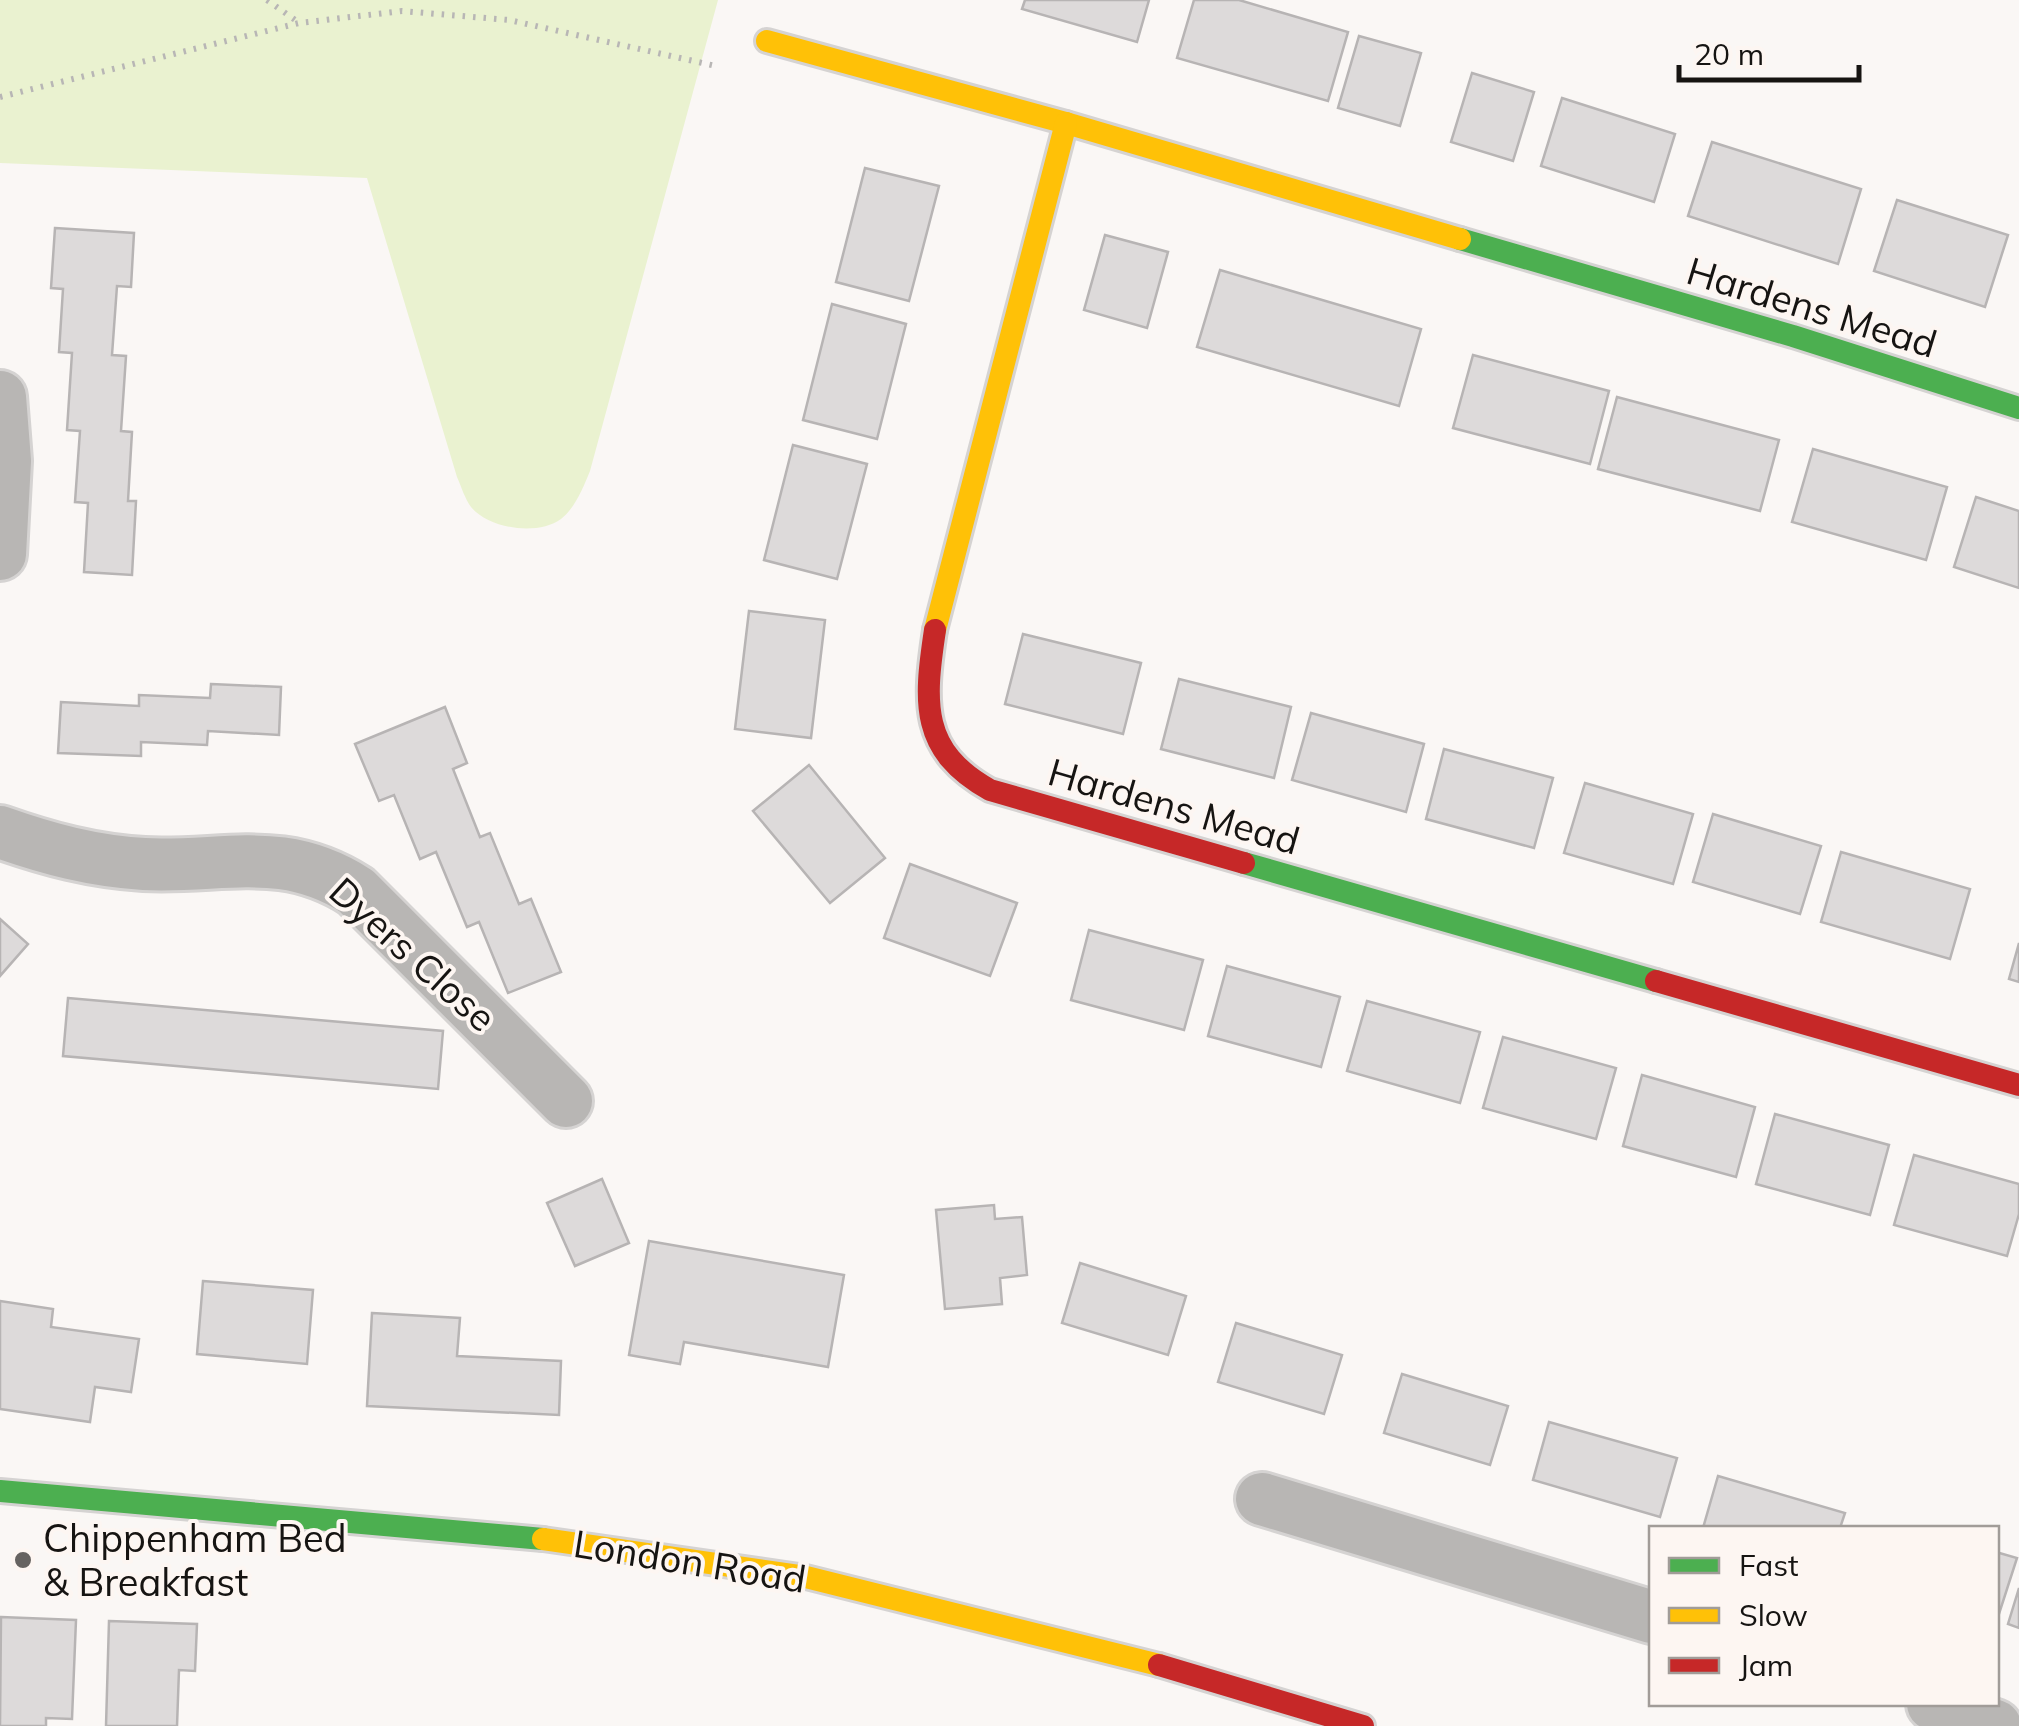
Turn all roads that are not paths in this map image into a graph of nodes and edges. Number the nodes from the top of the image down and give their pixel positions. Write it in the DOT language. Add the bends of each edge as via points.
graph roads {
  1 [pos="767,41"];
  2 [pos="1066,124"];
  3 [pos="0,397"];
  4 [pos="2019,408"];
  5 [pos="0,554"];
  6 [pos="0,832"];
  7 [pos="2019,1085"];
  8 [pos="566,1100"];
  9 [pos="0,1491"];
  10 [pos="1262,1498"];
  11 [pos="1649,1616"];
  12 [pos="1939,1706"];
  13 [pos="1363,1726"];
  14 [pos="1995,1726"];
  1 -- 2 [label="street, Hardens Mead"];
  2 -- 4 [label="street, Hardens Mead"];
  2 -- 7 [label="street, Hardens Mead" via="936,625 933,718 949,761 990,790"];
  3 -- 5 [label="street"];
  6 -- 8 [label="street, Dyers Close" via="98,860 274,861 332,875"];
  9 -- 13 [label="street, London Road" via="512,1535 806,1577 1113,1651"];
  10 -- 11 [label="street"];
  12 -- 14 [label="street"];
}
